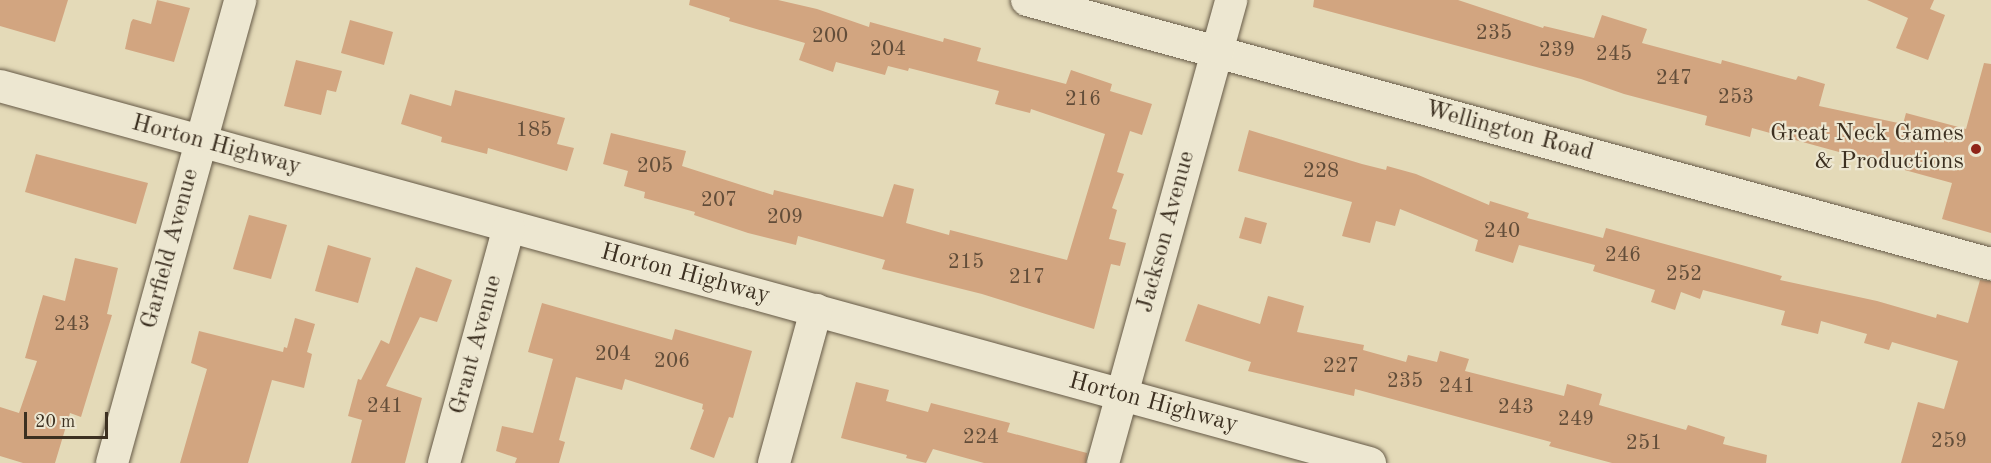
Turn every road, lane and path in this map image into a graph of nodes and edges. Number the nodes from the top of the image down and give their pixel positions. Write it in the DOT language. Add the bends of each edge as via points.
graph roads {
  1 [pos="240,0"];
  2 [pos="1027,0"];
  3 [pos="1231,0"];
  4 [pos="1216,52"];
  5 [pos="0,86"];
  6 [pos="201,141"];
  7 [pos="509,227"];
  8 [pos="1991,264"];
  9 [pos="816,310"];
  10 [pos="1122,395"];
  11 [pos="112,463"];
  12 [pos="444,463"];
  13 [pos="774,463"];
  14 [pos="1103,463"];
  15 [pos="1370,463"];
  1 -- 6 [label="street, Garfield Avenue"];
  2 -- 4 [label="street, Wellington Road"];
  3 -- 4 [label="street, Jackson Avenue"];
  4 -- 8 [label="street, Wellington Road"];
  4 -- 10 [label="street, Jackson Avenue"];
  5 -- 6 [label="street, Horton Highway"];
  6 -- 7 [label="street, Horton Highway"];
  6 -- 11 [label="street, Garfield Avenue"];
  7 -- 9 [label="street, Horton Highway"];
  7 -- 12 [label="street, Grant Avenue"];
  9 -- 10 [label="street, Horton Highway"];
  9 -- 13 [label="street"];
  10 -- 14 [label="street, Jackson Avenue"];
  10 -- 15 [label="street, Horton Highway"];
}
